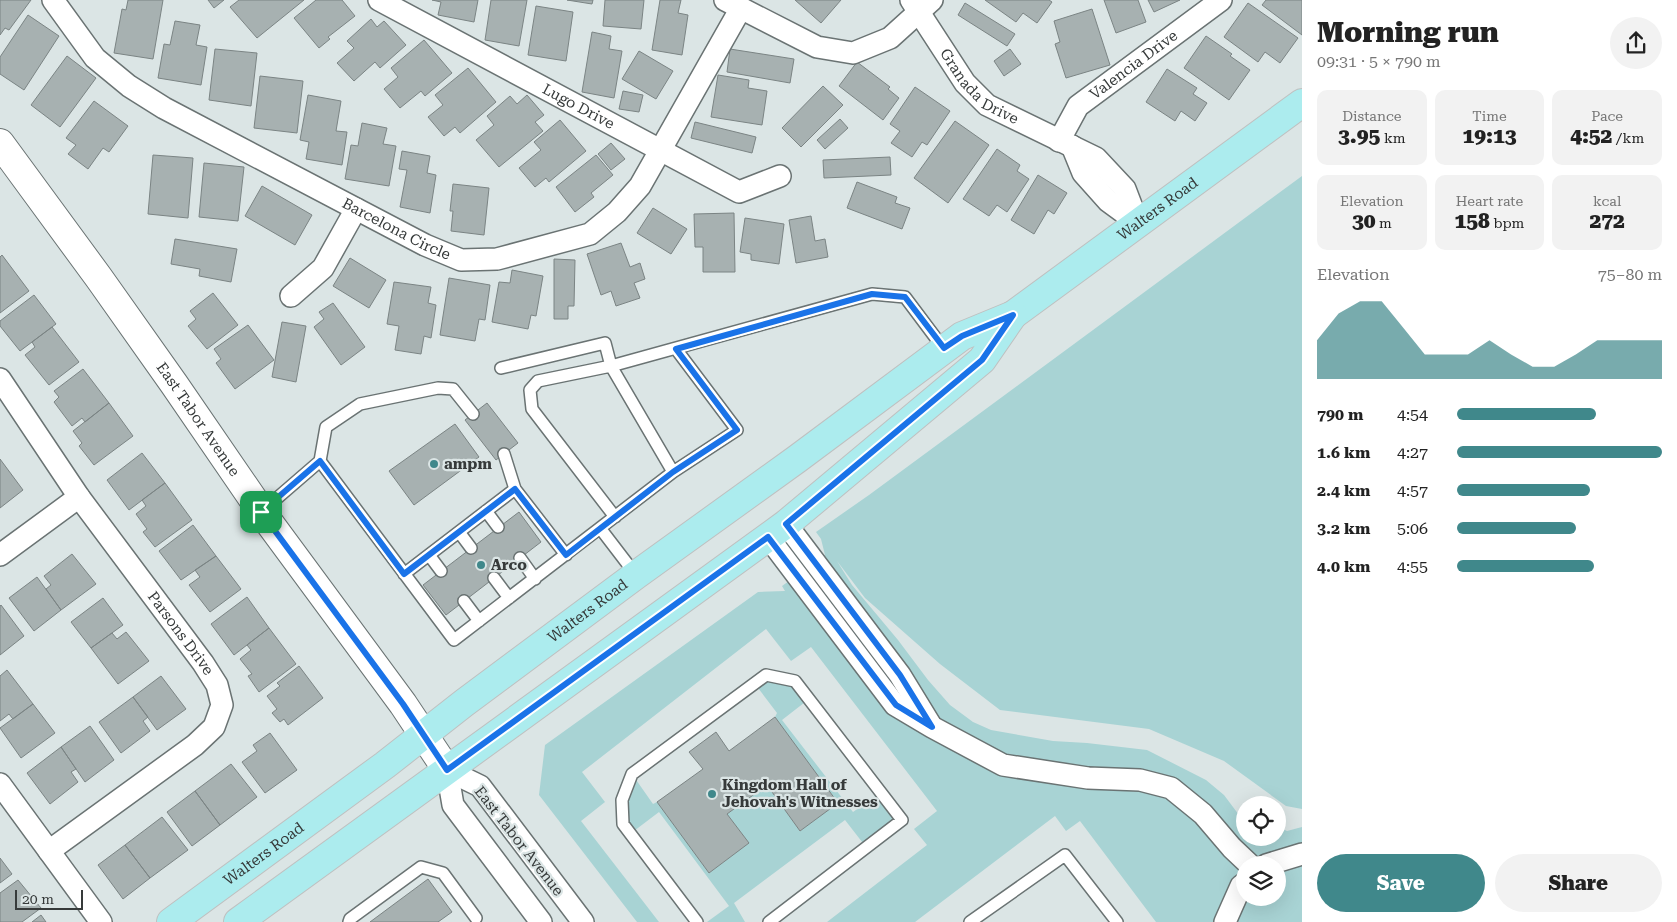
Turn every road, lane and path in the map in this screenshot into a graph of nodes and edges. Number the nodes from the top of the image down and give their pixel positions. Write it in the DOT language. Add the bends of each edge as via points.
graph roads {
  1 [pos="53,0"];
  2 [pos="379,0"];
  3 [pos="1221,0"];
  4 [pos="733,4"];
  5 [pos="921,4"];
  6 [pos="1302,103"];
  7 [pos="0,143"];
  8 [pos="1065,144"];
  9 [pos="659,150"];
  10 [pos="780,176"];
  11 [pos="356,209"];
  12 [pos="1138,223"];
  13 [pos="291,296"];
  14 [pos="1013,315"];
  15 [pos="944,348"];
  16 [pos="676,349"];
  17 [pos="612,366"];
  18 [pos="500,368"];
  19 [pos="0,379"];
  20 [pos="473,414"];
  21 [pos="504,454"];
  22 [pos="320,461"];
  23 [pos="673,472"];
  24 [pos="515,489"];
  25 [pos="79,497"];
  26 [pos="486,511"];
  27 [pos="261,512"];
  28 [pos="615,516"];
  29 [pos="498,527"];
  30 [pos="600,528"];
  31 [pos="777,530"];
  32 [pos="459,532"];
  33 [pos="472,548"];
  34 [pos="429,555"];
  35 [pos="566,555"];
  36 [pos="0,556"];
  37 [pos="520,558"];
  38 [pos="441,571"];
  39 [pos="404,574"];
  40 [pos="636,575"];
  41 [pos="494,578"];
  42 [pos="535,579"];
  43 [pos="509,598"];
  44 [pos="464,601"];
  45 [pos="479,621"];
  46 [pos="423,735"];
  47 [pos="447,770"];
  48 [pos="0,784"];
  49 [pos="49,851"];
  50 [pos="1302,854"];
  51 [pos="1240,856"];
  52 [pos="1286,859"];
  53 [pos="1236,899"];
  54 [pos="476,918"];
  55 [pos="245,920"];
  56 [pos="101,922"];
  57 [pos="171,922"];
  58 [pos="349,922"];
  59 [pos="541,922"];
  60 [pos="582,922"];
  61 [pos="697,922"];
  62 [pos="769,922"];
  63 [pos="970,922"];
  64 [pos="1117,922"];
  65 [pos="1225,922"];
  1 -- 11 [label="street, Barcelona Circle" via="95,58 129,86 164,108"];
  2 -- 9 [label="street, Lugo Drive"];
  3 -- 8 [label="street, Valencia Drive" via="1078,106"];
  4 -- 5 [label="street" via="817,47 853,54 890,38"];
  4 -- 9 [label="street, Barcelona Circle"];
  5 -- 8 [label="street, Granada Drive" via="965,83 987,104"];
  6 -- 12 [label="main road, Walters Road"];
  7 -- 27 [label="main road, East Tabor Avenue" via="100,278"];
  8 -- 12 [label="street" via="1083,173 1108,201"];
  9 -- 10 [label="street, Lugo Drive" via="739,192"];
  9 -- 11 [label="street, Barcelona Circle" via="640,186 617,212 590,234 497,259 461,260 424,245"];
  11 -- 13 [label="street" via="323,268"];
  12 -- 14 [label="main road, Walters Road"];
  14 -- 15 [label="main road, Walters Road" via="962,336"];
  14 -- 31 [label="main road, Walters Road" via="982,360"];
  15 -- 16 [label="lane" via="905,297 872,294"];
  15 -- 40 [label="main road, Walters Road"];
  16 -- 17 [label="lane"];
  16 -- 23 [label="lane" via="737,430"];
  17 -- 18 [label="lane" via="605,343"];
  17 -- 23 [label="lane"];
  17 -- 28 [label="lane" via="538,381 530,390 532,409"];
  19 -- 25 [label="street, Parsons Drive"];
  20 -- 22 [label="lane" via="453,389 438,388 360,404 326,427"];
  21 -- 24 [label="lane"];
  22 -- 27 [label="lane"];
  22 -- 39 [label="lane"];
  23 -- 28 [label="lane"];
  24 -- 26 [label="lane"];
  24 -- 35 [label="lane"];
  25 -- 36 [label="street"];
  25 -- 49 [label="street, Parsons Drive" via="203,663 216,685 222,705 214,727 195,745"];
  26 -- 29 [label="lane"];
  26 -- 32 [label="lane"];
  27 -- 46 [label="main road, East Tabor Avenue"];
  28 -- 30 [label="lane"];
  30 -- 35 [label="lane"];
  30 -- 40 [label="lane"];
  31 -- 47 [label="main road, Walters Road"];
  31 -- 51 [label="street" via="896,705 1003,765 1088,778 1140,780 1171,788 1202,814"];
  32 -- 33 [label="lane"];
  32 -- 34 [label="lane"];
  34 -- 38 [label="lane"];
  34 -- 39 [label="lane"];
  35 -- 42 [label="lane"];
  37 -- 42 [label="lane"];
  39 -- 45 [label="lane" via="454,640"];
  40 -- 46 [label="main road, Walters Road"];
  41 -- 43 [label="lane"];
  42 -- 43 [label="lane"];
  43 -- 45 [label="lane"];
  44 -- 45 [label="lane"];
  46 -- 47 [label="main road, East Tabor Avenue"];
  46 -- 57 [label="main road, Walters Road"];
  47 -- 55 [label="main road, Walters Road"];
  47 -- 59 [label="street, East Tabor Avenue" via="453,805"];
  47 -- 60 [label="street, East Tabor Avenue" via="480,786"];
  48 -- 49 [label="street"];
  49 -- 56 [label="street"];
  50 -- 52 [label="street"];
  53 -- 65 [label="street"];
  54 -- 58 [label="lane" via="443,873 421,867"];
  61 -- 62 [label="lane" via="622,824 622,800 632,774 766,675 795,681 902,820"];
  63 -- 64 [label="lane" via="1065,855"];
}
